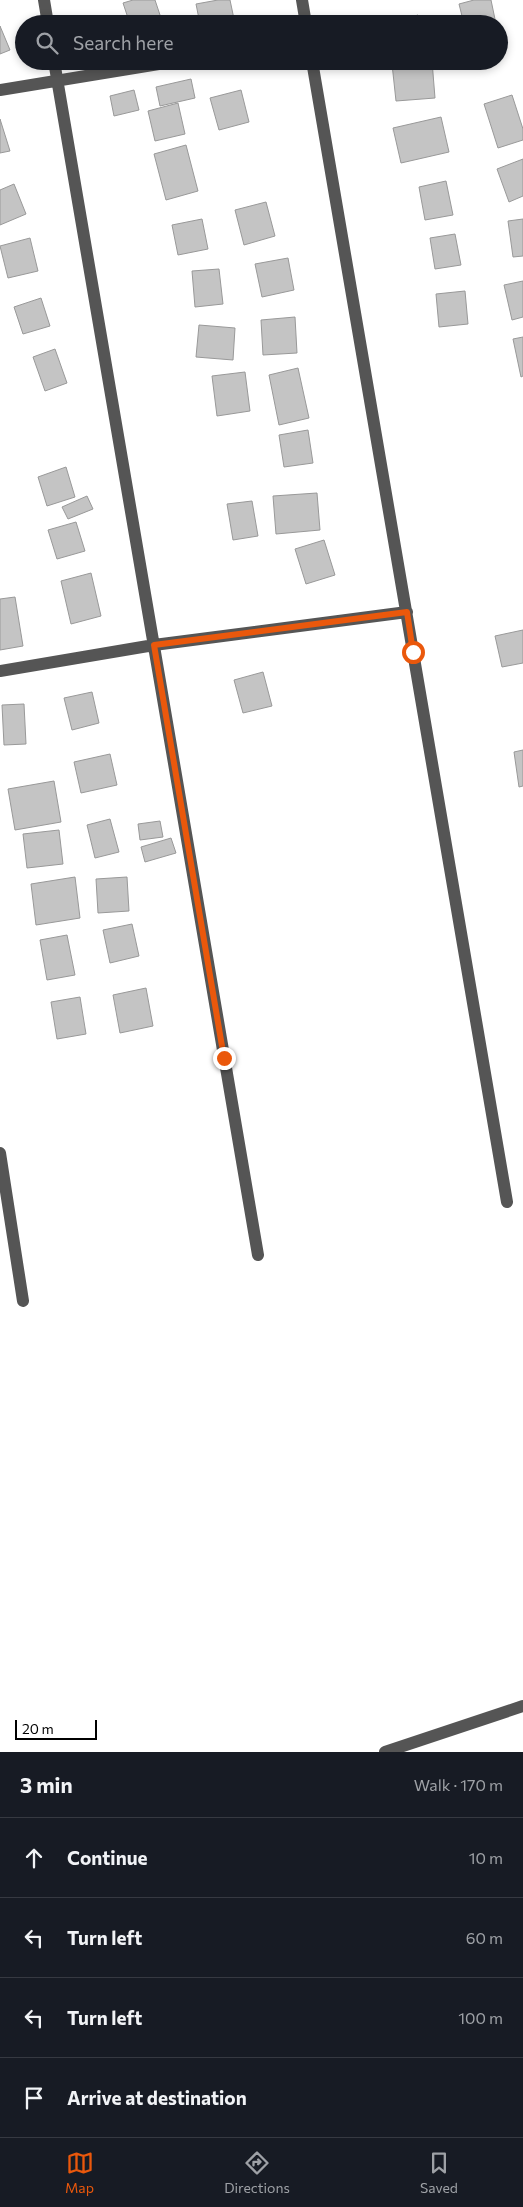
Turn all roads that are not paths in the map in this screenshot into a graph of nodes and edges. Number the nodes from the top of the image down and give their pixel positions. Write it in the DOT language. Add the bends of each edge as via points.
graph roads {
  1 [pos="44,0"];
  2 [pos="302,0"];
  3 [pos="46,15"];
  4 [pos="304,15"];
  5 [pos="56,70"];
  6 [pos="123,70"];
  7 [pos="314,70"];
  8 [pos="58,81"];
  9 [pos="0,90"];
  10 [pos="407,612"];
  11 [pos="154,645"];
  12 [pos="0,671"];
  13 [pos="0,1153"];
  14 [pos="507,1202"];
  15 [pos="258,1255"];
  16 [pos="23,1301"];
  17 [pos="523,1706"];
  18 [pos="385,1752"];
  1 -- 3 [label="street"];
  2 -- 4 [label="street"];
  5 -- 8 [label="street"];
  6 -- 8 [label="street"];
  7 -- 10 [label="street"];
  8 -- 9 [label="street"];
  8 -- 11 [label="street"];
  10 -- 11 [label="street"];
  10 -- 14 [label="street"];
  11 -- 12 [label="street"];
  11 -- 15 [label="street"];
  13 -- 16 [label="street"];
  17 -- 18 [label="street"];
}
